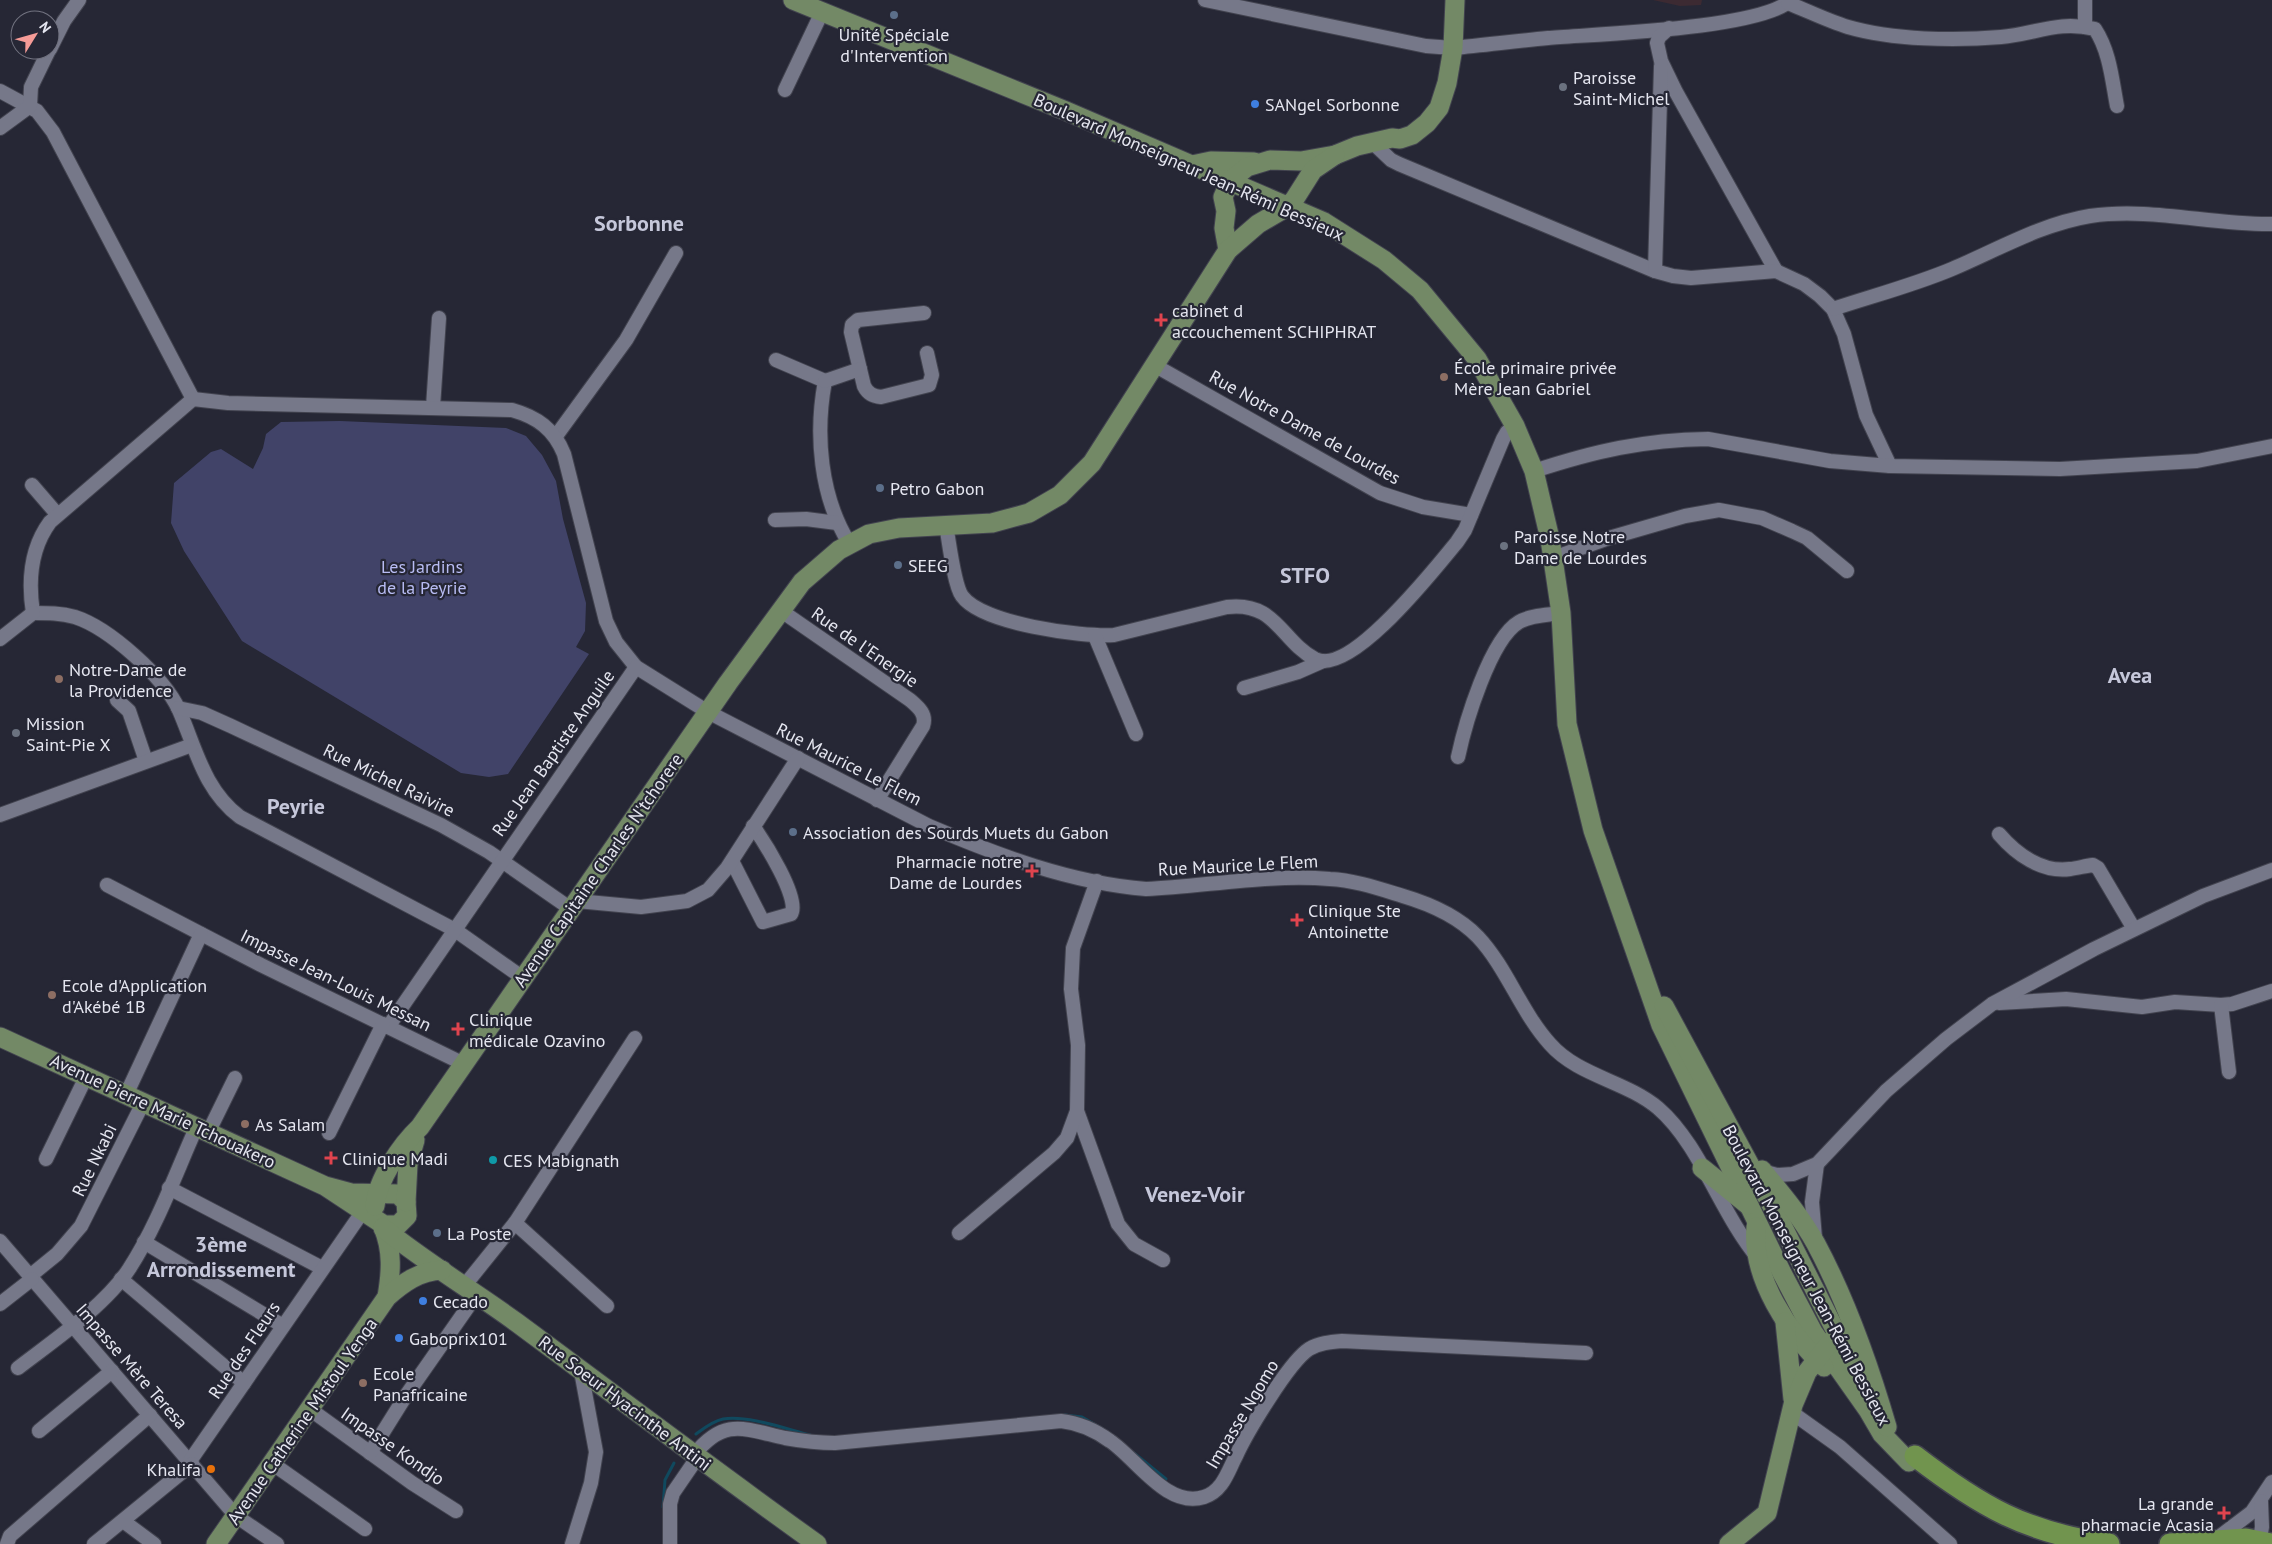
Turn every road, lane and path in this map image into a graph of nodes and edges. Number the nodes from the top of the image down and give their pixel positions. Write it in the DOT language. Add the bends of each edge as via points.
graph roads {
  1 [pos="79,0"];
  2 [pos="793,0"];
  3 [pos="1205,0"];
  4 [pos="1454,0"];
  5 [pos="2085,0"];
  6 [pos="1789,2"];
  7 [pos="822,12"];
  8 [pos="2085,27"];
  9 [pos="1669,28"];
  10 [pos="60,29"];
  11 [pos="1630,32"];
  12 [pos="1453,48"];
  13 [pos="1660,58"];
  14 [pos="44,60"];
  15 [pos="785,90"];
  16 [pos="0,91"];
  17 [pos="30,106"];
  18 [pos="2117,106"];
  19 [pos="0,128"];
  20 [pos="1373,143"];
  21 [pos="1336,155"];
  22 [pos="1280,161"];
  23 [pos="1260,162"];
  24 [pos="1190,165"];
  25 [pos="1230,181"];
  26 [pos="1303,184"];
  27 [pos="1225,207"];
  28 [pos="1287,207"];
  29 [pos="1264,221"];
  30 [pos="2272,224"];
  31 [pos="1355,241"];
  32 [pos="1228,250"];
  33 [pos="676,252"];
  34 [pos="1655,270"];
  35 [pos="1776,271"];
  36 [pos="1833,309"];
  37 [pos="924,313"];
  38 [pos="440,318"];
  39 [pos="927,353"];
  40 [pos="776,360"];
  41 [pos="1154,365"];
  42 [pos="860,370"];
  43 [pos="825,381"];
  44 [pos="193,399"];
  45 [pos="433,407"];
  46 [pos="1515,426"];
  47 [pos="556,436"];
  48 [pos="2272,446"];
  49 [pos="1890,466"];
  50 [pos="1534,471"];
  51 [pos="32,485"];
  52 [pos="57,514"];
  53 [pos="1470,515"];
  54 [pos="774,520"];
  55 [pos="837,522"];
  56 [pos="946,526"];
  57 [pos="849,543"];
  58 [pos="1553,558"];
  59 [pos="1847,571"];
  60 [pos="780,610"];
  61 [pos="1561,613"];
  62 [pos="33,614"];
  63 [pos="1095,636"];
  64 [pos="0,639"];
  65 [pos="1323,661"];
  66 [pos="636,666"];
  67 [pos="1244,688"];
  68 [pos="117,700"];
  69 [pos="178,708"];
  70 [pos="708,712"];
  71 [pos="1136,734"];
  72 [pos="192,745"];
  73 [pos="1458,757"];
  74 [pos="798,758"];
  75 [pos="146,761"];
  76 [pos="877,800"];
  77 [pos="0,815"];
  78 [pos="754,826"];
  79 [pos="1999,834"];
  80 [pos="501,861"];
  81 [pos="732,861"];
  82 [pos="2272,870"];
  83 [pos="1097,881"];
  84 [pos="107,886"];
  85 [pos="574,905"];
  86 [pos="455,930"];
  87 [pos="2134,930"];
  88 [pos="196,932"];
  89 [pos="523,978"];
  90 [pos="1645,978"];
  91 [pos="2272,991"];
  92 [pos="1992,1004"];
  93 [pos="2221,1005"];
  94 [pos="385,1025"];
  95 [pos="0,1037"];
  96 [pos="634,1038"];
  97 [pos="464,1064"];
  98 [pos="2229,1072"];
  99 [pos="86,1077"];
  100 [pos="236,1078"];
  101 [pos="126,1095"];
  102 [pos="143,1102"];
  103 [pos="1077,1111"];
  104 [pos="420,1127"];
  105 [pos="202,1131"];
  106 [pos="329,1133"];
  107 [pos="1732,1136"];
  108 [pos="46,1160"];
  109 [pos="1817,1164"];
  110 [pos="1702,1168"];
  111 [pos="1762,1171"];
  112 [pos="169,1188"];
  113 [pos="376,1203"];
  114 [pos="407,1213"];
  115 [pos="1762,1215"];
  116 [pos="515,1223"];
  117 [pos="959,1233"];
  118 [pos="1811,1237"];
  119 [pos="0,1241"];
  120 [pos="144,1242"];
  121 [pos="405,1247"];
  122 [pos="1759,1258"];
  123 [pos="1163,1260"];
  124 [pos="437,1267"];
  125 [pos="322,1268"];
  126 [pos="31,1278"];
  127 [pos="121,1279"];
  128 [pos="471,1289"];
  129 [pos="392,1293"];
  130 [pos="0,1304"];
  131 [pos="607,1306"];
  132 [pos="1784,1317"];
  133 [pos="1849,1318"];
  134 [pos="73,1326"];
  135 [pos="283,1326"];
  136 [pos="1837,1335"];
  137 [pos="1586,1353"];
  138 [pos="1819,1354"];
  139 [pos="18,1368"];
  140 [pos="112,1371"];
  141 [pos="581,1371"];
  142 [pos="244,1383"];
  143 [pos="1792,1408"];
  144 [pos="310,1410"];
  145 [pos="150,1415"];
  146 [pos="1887,1427"];
  147 [pos="39,1431"];
  148 [pos="370,1453"];
  149 [pos="696,1457"];
  150 [pos="1912,1459"];
  151 [pos="191,1462"];
  152 [pos="273,1464"];
  153 [pos="2272,1482"];
  154 [pos="2261,1501"];
  155 [pos="456,1511"];
  156 [pos="236,1516"];
  157 [pos="123,1521"];
  158 [pos="366,1529"];
  159 [pos="2214,1540"];
  160 [pos="2263,1543"];
  161 [pos="7,1544"];
  162 [pos="94,1544"];
  163 [pos="154,1544"];
  164 [pos="216,1544"];
  165 [pos="277,1544"];
  166 [pos="572,1544"];
  167 [pos="670,1544"];
  168 [pos="817,1544"];
  169 [pos="1729,1544"];
  170 [pos="1950,1544"];
  171 [pos="2053,1544"];
  172 [pos="2109,1544"];
  173 [pos="2170,1544"];
  1 -- 10 [label="street"];
  2 -- 7 [label="main road, Boulevard Monseigneur Jean-Rémi Bessieux"];
  3 -- 12 [label="street" via="1426,46"];
  4 -- 12 [label="main road"];
  5 -- 8 [label="street"];
  6 -- 8 [label="street" via="1849,27 1890,35 2001,37 2051,27"];
  6 -- 9 [label="street" via="1763,14 1732,21"];
  7 -- 15 [label="street"];
  7 -- 24 [label="main road, Boulevard Monseigneur Jean-Rémi Bessieux"];
  8 -- 18 [label="street" via="2094,29 2101,38"];
  9 -- 11 [label="street"];
  9 -- 13 [label="street" via="1659,37 1657,49"];
  11 -- 12 [label="street"];
  11 -- 13 [label="street" via="1650,45"];
  12 -- 20 [label="main road" via="1445,91 1434,116 1412,135"];
  13 -- 34 [label="street"];
  13 -- 35 [label="street"];
  14 -- 17 [label="street" via="30,87"];
  16 -- 17 [label="street"];
  17 -- 19 [label="street"];
  17 -- 44 [label="street" via="53,132 73,166"];
  20 -- 21 [label="main road"];
  20 -- 34 [label="street" via="1399,164"];
  21 -- 22 [label="main road"];
  21 -- 26 [label="main road" via="1312,170"];
  22 -- 23 [label="main road"];
  22 -- 26 [label="main road" via="1294,165"];
  23 -- 24 [label="main road" via="1211,161"];
  23 -- 25 [label="main road" via="1239,172"];
  24 -- 25 [label="main road, Boulevard Monseigneur Jean-Rémi Bessieux"];
  24 -- 27 [label="main road"];
  25 -- 27 [label="main road" via="1225,189"];
  25 -- 28 [label="main road, Boulevard Monseigneur Jean-Rémi Bessieux"];
  26 -- 28 [label="main road"];
  26 -- 31 [label="main road" via="1308,201"];
  27 -- 29 [label="main road" via="1240,222"];
  27 -- 32 [label="main road"];
  28 -- 29 [label="main road, Avenue Capitaine Charles N'tchorere"];
  28 -- 31 [label="main road, Boulevard Monseigneur Jean-Rémi Bessieux" via="1324,222"];
  29 -- 31 [label="main road" via="1300,219"];
  29 -- 32 [label="main road, Avenue Capitaine Charles N'tchorere"];
  30 -- 36 [label="street" via="2149,214 2090,216 2043,230 1951,269"];
  31 -- 46 [label="main road, Boulevard Monseigneur Jean-Rémi Bessieux" via="1410,281 1448,322 1477,359"];
  32 -- 41 [label="main road, Avenue Capitaine Charles N'tchorere"];
  33 -- 47 [label="street" via="626,340"];
  34 -- 35 [label="street" via="1691,278"];
  35 -- 36 [label="street" via="1804,284"];
  36 -- 49 [label="street" via="1844,334 1866,415"];
  37 -- 42 [label="street" via="853,323 851,332"];
  38 -- 45 [label="street"];
  39 -- 42 [label="street" via="932,375 925,388 875,396 868,392"];
  40 -- 43 [label="street"];
  41 -- 53 [label="street, Rue Notre Dame de Lourdes" via="1380,493 1418,505"];
  41 -- 56 [label="main road, Avenue Capitaine Charles N'tchorere" via="1092,463 1060,495 1029,513 1010,519"];
  42 -- 43 [label="street"];
  43 -- 55 [label="street" via="819,435"];
  44 -- 45 [label="street" via="228,403"];
  44 -- 52 [label="street"];
  45 -- 47 [label="street" via="512,410 538,420"];
  46 -- 50 [label="main road, Boulevard Monseigneur Jean-Rémi Bessieux"];
  46 -- 53 [label="street" via="1503,439"];
  47 -- 66 [label="street, Rue Maurice Le Flem" via="569,471 608,626 616,642"];
  48 -- 49 [label="street" via="2197,461 2060,469"];
  49 -- 50 [label="street" via="1830,461 1708,439 1616,447"];
  50 -- 58 [label="main road, Boulevard Monseigneur Jean-Rémi Bessieux"];
  51 -- 52 [label="street"];
  52 -- 62 [label="street" via="43,531 33,556 30,594"];
  53 -- 65 [label="street" via="1457,542 1398,612 1353,649 1337,659"];
  54 -- 55 [label="street"];
  55 -- 57 [label="street"];
  56 -- 57 [label="main road, Avenue Capitaine Charles N'tchorere" via="882,530"];
  56 -- 63 [label="street" via="961,594 967,602 1016,622"];
  57 -- 60 [label="main road, Avenue Capitaine Charles N'tchorere" via="813,570"];
  58 -- 59 [label="street" via="1684,516 1719,510 1762,518 1807,538"];
  58 -- 61 [label="main road, Boulevard Monseigneur Jean-Rémi Bessieux"];
  60 -- 70 [label="main road, Avenue Capitaine Charles N'tchorere"];
  60 -- 76 [label="street, Rue de l'Energie" via="910,700 922,712 923,726"];
  61 -- 73 [label="street" via="1524,619 1503,639 1486,670"];
  61 -- 90 [label="main road, Boulevard Monseigneur Jean-Rémi Bessieux" via="1567,724 1593,830"];
  62 -- 64 [label="street"];
  62 -- 69 [label="street" via="62,614 100,630 150,671"];
  63 -- 65 [label="street" via="1131,632 1227,607 1243,606 1269,617 1311,655"];
  63 -- 71 [label="street"];
  65 -- 67 [label="street"];
  66 -- 70 [label="street, Rue Maurice Le Flem"];
  66 -- 80 [label="street, Rue Jean Baptiste Anguile"];
  68 -- 75 [label="street" via="129,711"];
  69 -- 72 [label="street"];
  69 -- 80 [label="street, Rue Michel Raivire" via="202,713 270,744 441,826"];
  70 -- 74 [label="street, Rue Maurice Le Flem"];
  70 -- 85 [label="main road, Avenue Capitaine Charles N'tchorere"];
  72 -- 75 [label="street"];
  72 -- 86 [label="street" via="217,795 240,818"];
  74 -- 76 [label="street, Rue Maurice Le Flem"];
  74 -- 78 [label="street"];
  75 -- 77 [label="street"];
  76 -- 83 [label="street, Rue Maurice Le Flem" via="967,842 1035,866"];
  78 -- 81 [label="street"];
  78 -- 81 [label="street" via="778,864 793,906 791,914 763,922"];
  79 -- 87 [label="street" via="2027,859 2052,869 2069,870 2093,865 2098,868"];
  80 -- 85 [label="street, Rue Michel Raivire"];
  80 -- 86 [label="street, Rue Jean Baptiste Anguile"];
  81 -- 85 [label="street" via="708,890 687,900 641,907"];
  82 -- 87 [label="street" via="2203,896"];
  83 -- 103 [label="street" via="1073,948 1071,990 1078,1045"];
  83 -- 110 [label="street, Rue Maurice Le Flem" via="1146,889 1267,879 1332,879 1385,890 1438,908 1477,936 1531,1021 1564,1058 1658,1108 1688,1144"];
  84 -- 88 [label="street, Impasse Jean-Louis Messan"];
  85 -- 89 [label="main road, Avenue Capitaine Charles N'tchorere"];
  86 -- 89 [label="street"];
  86 -- 94 [label="street, Rue Jean Baptiste Anguile"];
  87 -- 92 [label="street"];
  88 -- 94 [label="street, Impasse Jean-Louis Messan"];
  88 -- 101 [label="street"];
  89 -- 97 [label="main road, Avenue Capitaine Charles N'tchorere"];
  90 -- 107 [label="main road, Boulevard Monseigneur Jean-Rémi Bessieux" via="1672,1019"];
  90 -- 115 [label="main road, Boulevard Monseigneur Jean-Rémi Bessieux" via="1661,1025"];
  91 -- 93 [label="street"];
  92 -- 93 [label="street" via="2066,998 2142,1007 2175,1002"];
  92 -- 109 [label="street" via="1886,1091"];
  93 -- 98 [label="street"];
  94 -- 97 [label="street, Impasse Jean-Louis Messan"];
  94 -- 106 [label="street, Rue Jean Baptiste Anguile"];
  95 -- 99 [label="main road, Avenue Pierre Marie Tchouakero"];
  96 -- 116 [label="street"];
  97 -- 104 [label="main road, Avenue Capitaine Charles N'tchorere"];
  99 -- 101 [label="main road, Avenue Pierre Marie Tchouakero"];
  99 -- 108 [label="street"];
  100 -- 105 [label="street"];
  101 -- 102 [label="main road, Avenue Pierre Marie Tchouakero"];
  102 -- 105 [label="main road, Avenue Pierre Marie Tchouakero"];
  102 -- 126 [label="street, Rue Nkabi" via="90,1212 72,1237"];
  103 -- 117 [label="street" via="1067,1138 1054,1154"];
  103 -- 123 [label="street" via="1118,1224 1134,1244"];
  104 -- 113 [label="main road" via="412,1134"];
  104 -- 114 [label="main road" via="408,1164"];
  105 -- 112 [label="street"];
  105 -- 113 [label="main road, Avenue Pierre Marie Tchouakero" via="325,1186"];
  107 -- 111 [label="main road"];
  107 -- 115 [label="main road, Boulevard Monseigneur Jean-Rémi Bessieux"];
  109 -- 111 [label="street" via="1793,1174 1777,1175"];
  109 -- 118 [label="street"];
  110 -- 115 [label="main road"];
  110 -- 122 [label="street, Rue Maurice Le Flem" via="1743,1239"];
  111 -- 118 [label="main road"];
  112 -- 120 [label="street"];
  112 -- 125 [label="street"];
  113 -- 114 [label="main road" via="398,1194"];
  113 -- 114 [label="main road" via="391,1226 403,1221"];
  113 -- 121 [label="main road, Rue Soeur Hyacinthe Antini"];
  113 -- 125 [label="street, Rue des Fleurs"];
  113 -- 129 [label="main road" via="391,1258"];
  114 -- 121 [label="main road"];
  114 -- 124 [label="main road" via="417,1245"];
  115 -- 118 [label="main road"];
  115 -- 122 [label="main road" via="1756,1239"];
  115 -- 136 [label="main road, Boulevard Monseigneur Jean-Rémi Bessieux"];
  115 -- 138 [label="main road, Boulevard Monseigneur Jean-Rémi Bessieux" via="1782,1273"];
  116 -- 128 [label="street"];
  116 -- 131 [label="street"];
  118 -- 133 [label="main road"];
  119 -- 126 [label="street, Impasse Mère Teresa"];
  120 -- 127 [label="street"];
  120 -- 135 [label="street"];
  121 -- 124 [label="main road, Rue Soeur Hyacinthe Antini"];
  121 -- 129 [label="main road"];
  122 -- 132 [label="main road" via="1766,1283"];
  124 -- 128 [label="main road, Rue Soeur Hyacinthe Antini"];
  124 -- 129 [label="main road"];
  125 -- 135 [label="street, Rue des Fleurs"];
  126 -- 130 [label="street, Rue Nkabi"];
  126 -- 134 [label="street, Impasse Mère Teresa"];
  127 -- 134 [label="street"];
  127 -- 142 [label="street"];
  128 -- 141 [label="main road, Rue Soeur Hyacinthe Antini"];
  128 -- 148 [label="street"];
  129 -- 144 [label="main road, Avenue Catherine Mistoul Yenga"];
  132 -- 138 [label="main road"];
  132 -- 143 [label="main road"];
  133 -- 136 [label="main road"];
  133 -- 146 [label="main road" via="1874,1380"];
  134 -- 139 [label="street"];
  134 -- 140 [label="street, Impasse Mère Teresa"];
  135 -- 142 [label="street, Rue des Fleurs"];
  136 -- 138 [label="main road"];
  136 -- 146 [label="main road, Boulevard Monseigneur Jean-Rémi Bessieux"];
  137 -- 149 [label="street, Impasse Ngomo" via="1342,1341 1315,1345 1290,1367 1219,1487 1205,1497 1172,1493 1117,1446 1072,1422 1061,1421 836,1443 812,1443 737,1428 719,1432 710,1438"];
  138 -- 143 [label="main road" via="1807,1372"];
  138 -- 150 [label="main road, Boulevard Monseigneur Jean-Rémi Bessieux" via="1868,1410 1882,1434"];
  140 -- 145 [label="street, Impasse Mère Teresa"];
  140 -- 147 [label="street"];
  141 -- 149 [label="main road, Rue Soeur Hyacinthe Antini"];
  141 -- 166 [label="street" via="596,1452 591,1484"];
  142 -- 151 [label="street, Rue des Fleurs"];
  143 -- 169 [label="main road" via="1767,1513"];
  143 -- 170 [label="street"];
  144 -- 148 [label="street, Impasse Kondjo"];
  144 -- 152 [label="main road, Avenue Catherine Mistoul Yenga"];
  145 -- 151 [label="street, Impasse Mère Teresa"];
  145 -- 161 [label="street" via="10,1536"];
  146 -- 150 [label="main road, Boulevard Monseigneur Jean-Rémi Bessieux"];
  148 -- 155 [label="street, Impasse Kondjo"];
  149 -- 167 [label="street, Impasse Ngomo" via="673,1493"];
  149 -- 168 [label="main road, Rue Soeur Hyacinthe Antini"];
  150 -- 171 [label="highway, Boulevard Monseigneur Jean-Rémi Bessieux" via="1972,1508 2022,1533"];
  150 -- 172 [label="highway, Boulevard Monseigneur Jean-Rémi Bessieux" via="2000,1513 2061,1536"];
  151 -- 156 [label="street, Impasse Mère Teresa"];
  151 -- 157 [label="street, Rue des Fleurs"];
  152 -- 156 [label="main road, Avenue Catherine Mistoul Yenga"];
  152 -- 158 [label="street"];
  153 -- 154 [label="street"];
  154 -- 159 [label="street" via="2244,1519"];
  154 -- 160 [label="street"];
  156 -- 164 [label="main road, Avenue Catherine Mistoul Yenga"];
  156 -- 165 [label="street, Impasse Mère Teresa"];
  157 -- 162 [label="street, Rue des Fleurs"];
  157 -- 163 [label="street"];
  159 -- 160 [label="highway"];
  159 -- 173 [label="highway"];
}
